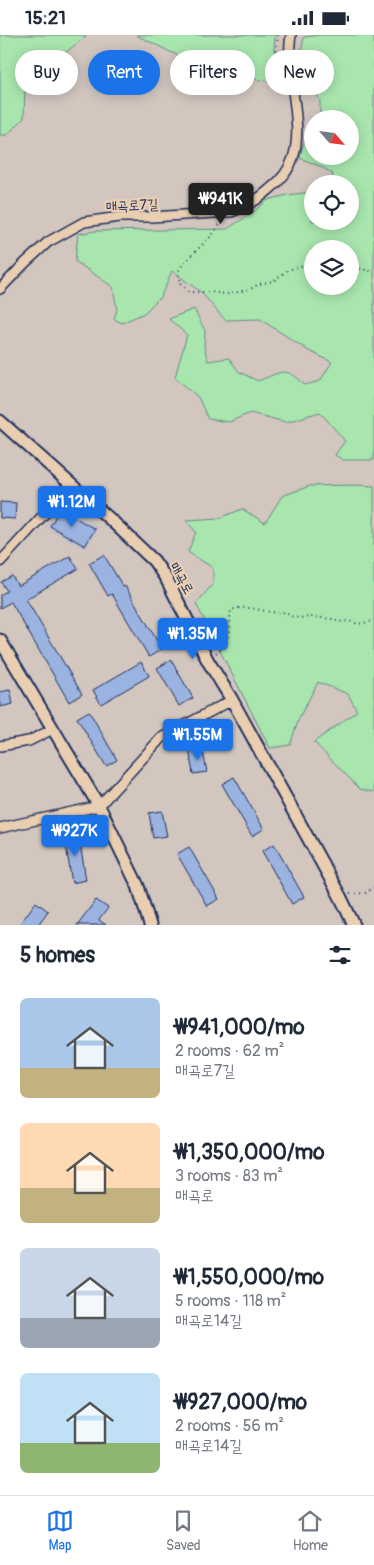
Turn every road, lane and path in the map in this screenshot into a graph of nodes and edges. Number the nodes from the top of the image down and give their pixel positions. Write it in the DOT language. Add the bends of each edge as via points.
graph roads {
  1 [pos="278,35"];
  2 [pos="291,35"];
  3 [pos="276,50"];
  4 [pos="228,213"];
  5 [pos="304,265"];
  6 [pos="359,269"];
  7 [pos="374,272"];
  8 [pos="0,289"];
  9 [pos="0,421"];
  10 [pos="71,485"];
  11 [pos="0,562"];
  12 [pos="374,621"];
  13 [pos="0,640"];
  14 [pos="208,661"];
  15 [pos="232,700"];
  16 [pos="53,729"];
  17 [pos="0,746"];
  18 [pos="99,806"];
  19 [pos="0,828"];
  20 [pos="374,887"];
  21 [pos="340,896"];
  22 [pos="150,925"];
  23 [pos="354,925"];
  1 -- 3 [label="path"];
  2 -- 4 [label="street, 매곡로7길" via="289,48 297,142 293,159 287,171 266,193 243,208"];
  4 -- 5 [label="path" via="178,272 180,284 189,291 238,292 273,281 288,270"];
  4 -- 8 [label="street, 매곡로7길" via="120,217 84,222 48,242"];
  6 -- 7 [label="path"];
  9 -- 10 [label="street, 매곡로"];
  10 -- 11 [label="street"];
  10 -- 14 [label="street, 매곡로" via="154,561"];
  12 -- 14 [label="path" via="358,624 299,618 251,607 238,608 231,610 228,639"];
  13 -- 16 [label="street"];
  14 -- 15 [label="street, 매곡로"];
  15 -- 18 [label="street" via="161,738"];
  15 -- 21 [label="street, 매곡로"];
  16 -- 17 [label="street" via="29,741"];
  16 -- 18 [label="street"];
  18 -- 19 [label="street"];
  18 -- 22 [label="street" via="138,886"];
  20 -- 21 [label="path" via="366,893"];
  21 -- 23 [label="street, 매곡로"];
}
